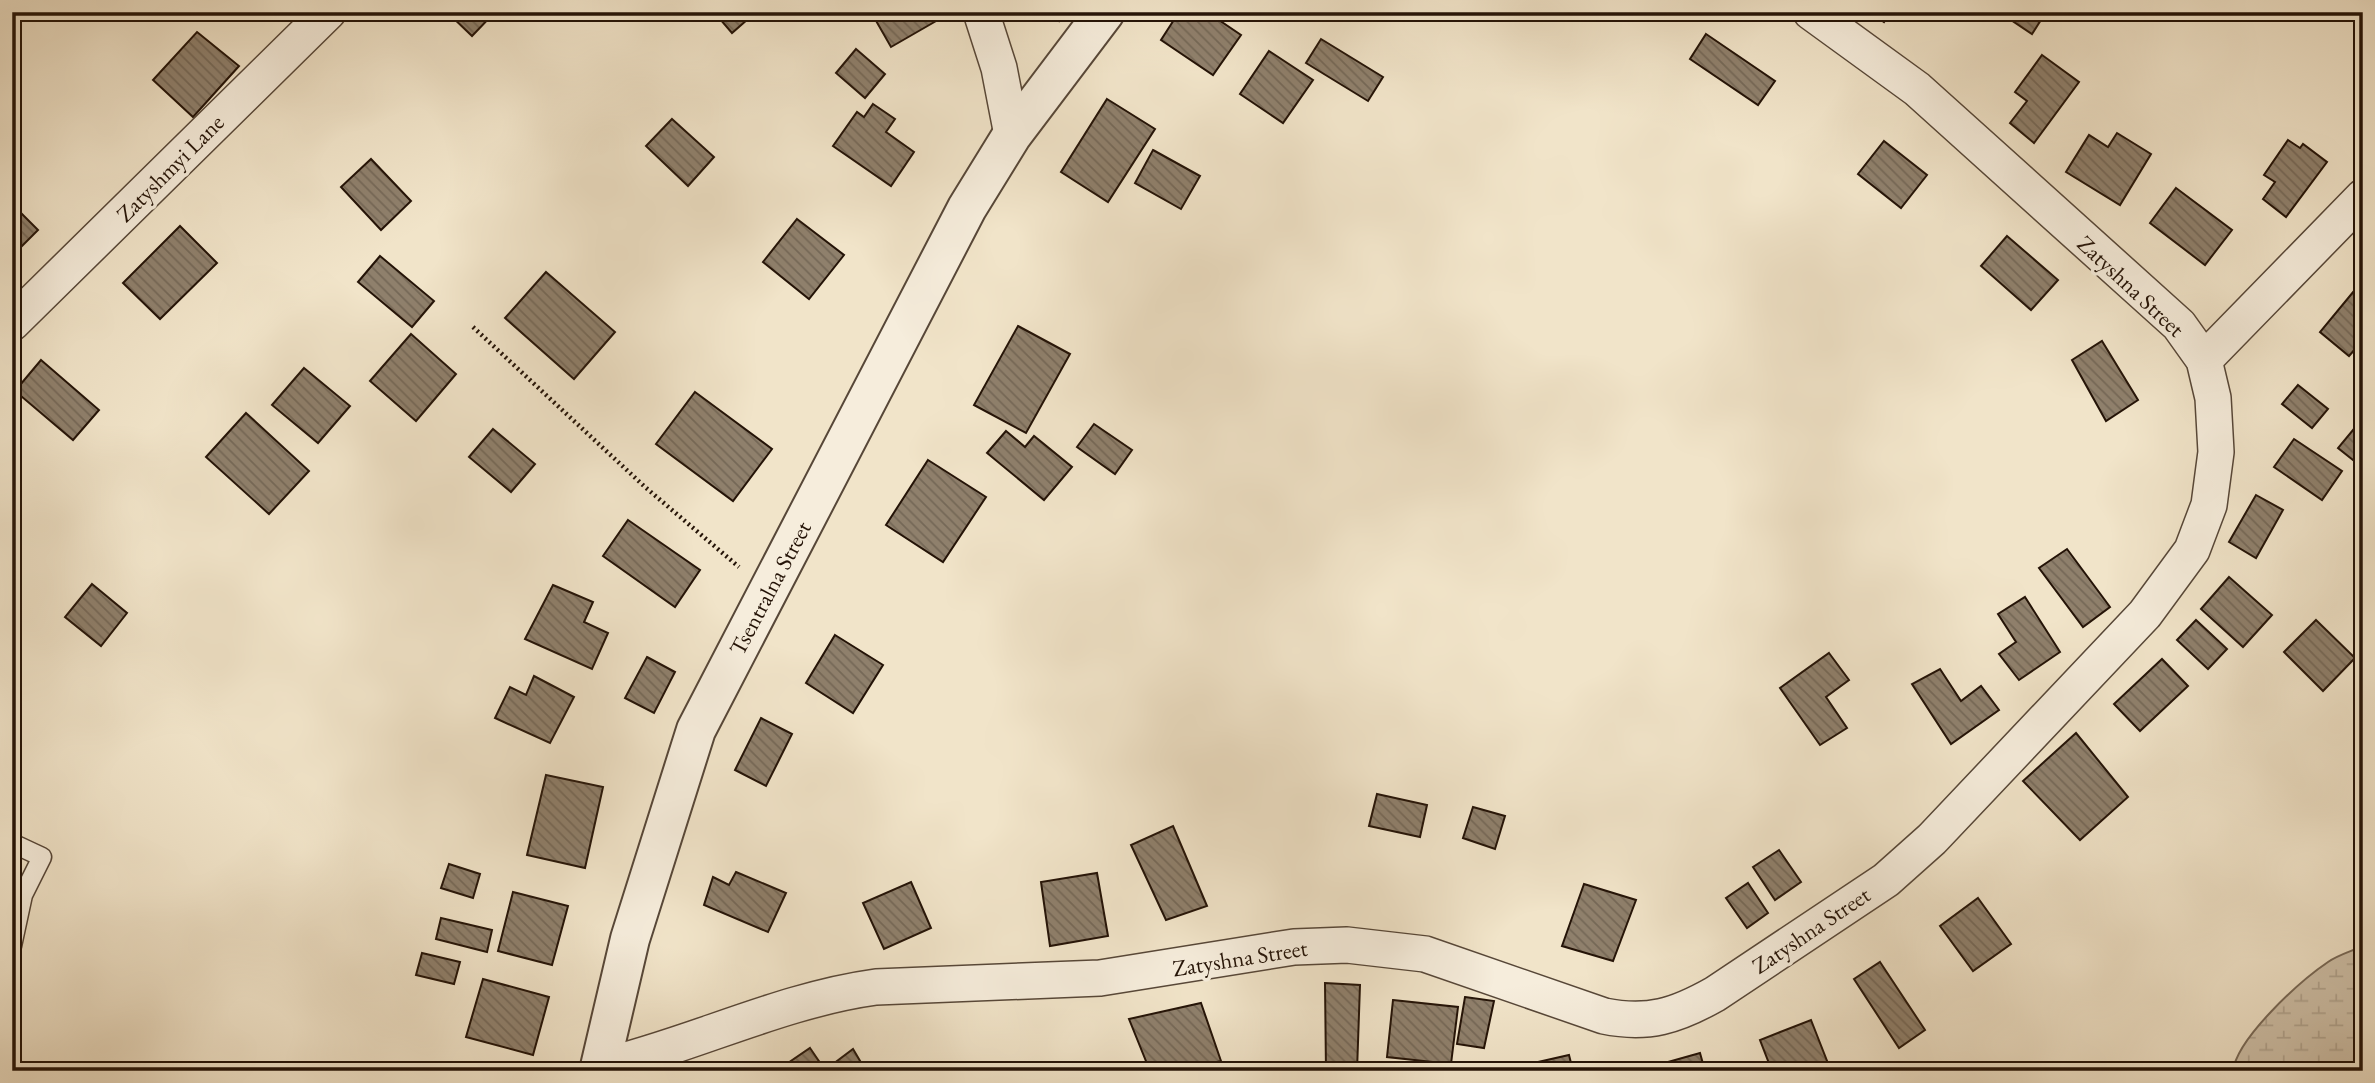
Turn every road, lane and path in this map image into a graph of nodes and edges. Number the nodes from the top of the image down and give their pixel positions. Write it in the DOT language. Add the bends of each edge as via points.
graph roads {
  1 [pos="328,12"];
  2 [pos="981,12"];
  3 [pos="1105,12"];
  4 [pos="1811,12"];
  5 [pos="1012,135"];
  6 [pos="2363,197"];
  7 [pos="12,323"];
  8 [pos="472,327"];
  9 [pos="2204,360"];
  10 [pos="769,592"];
  11 [pos="12,843"];
  12 [pos="12,946"];
  13 [pos="600,1069"];
  1 -- 7 [label="street, Zatyshmyi Lane"];
  2 -- 5 [label="street" via="1002,79"];
  3 -- 5 [label="street, Tsentralna Street"];
  4 -- 9 [label="street, Zatyshna Street" via="1917,89 2179,325"];
  5 -- 10 [label="street, Tsentralna Street" via="967,208"];
  6 -- 9 [label="street"];
  8 -- 10 [label="path"];
  9 -- 13 [label="street, Zatyshna Street" via="2213,398 2216,452 2209,505 2192,550 2145,614 1932,839 1895,872 1692,1007 1632,1022 1425,954 1347,945 1294,947 1100,978 844,992"];
  10 -- 13 [label="street, Tsentralna Street" via="701,719 679,776 630,939"];
  11 -- 12 [label="lane" via="42,858 23,895"];
}
